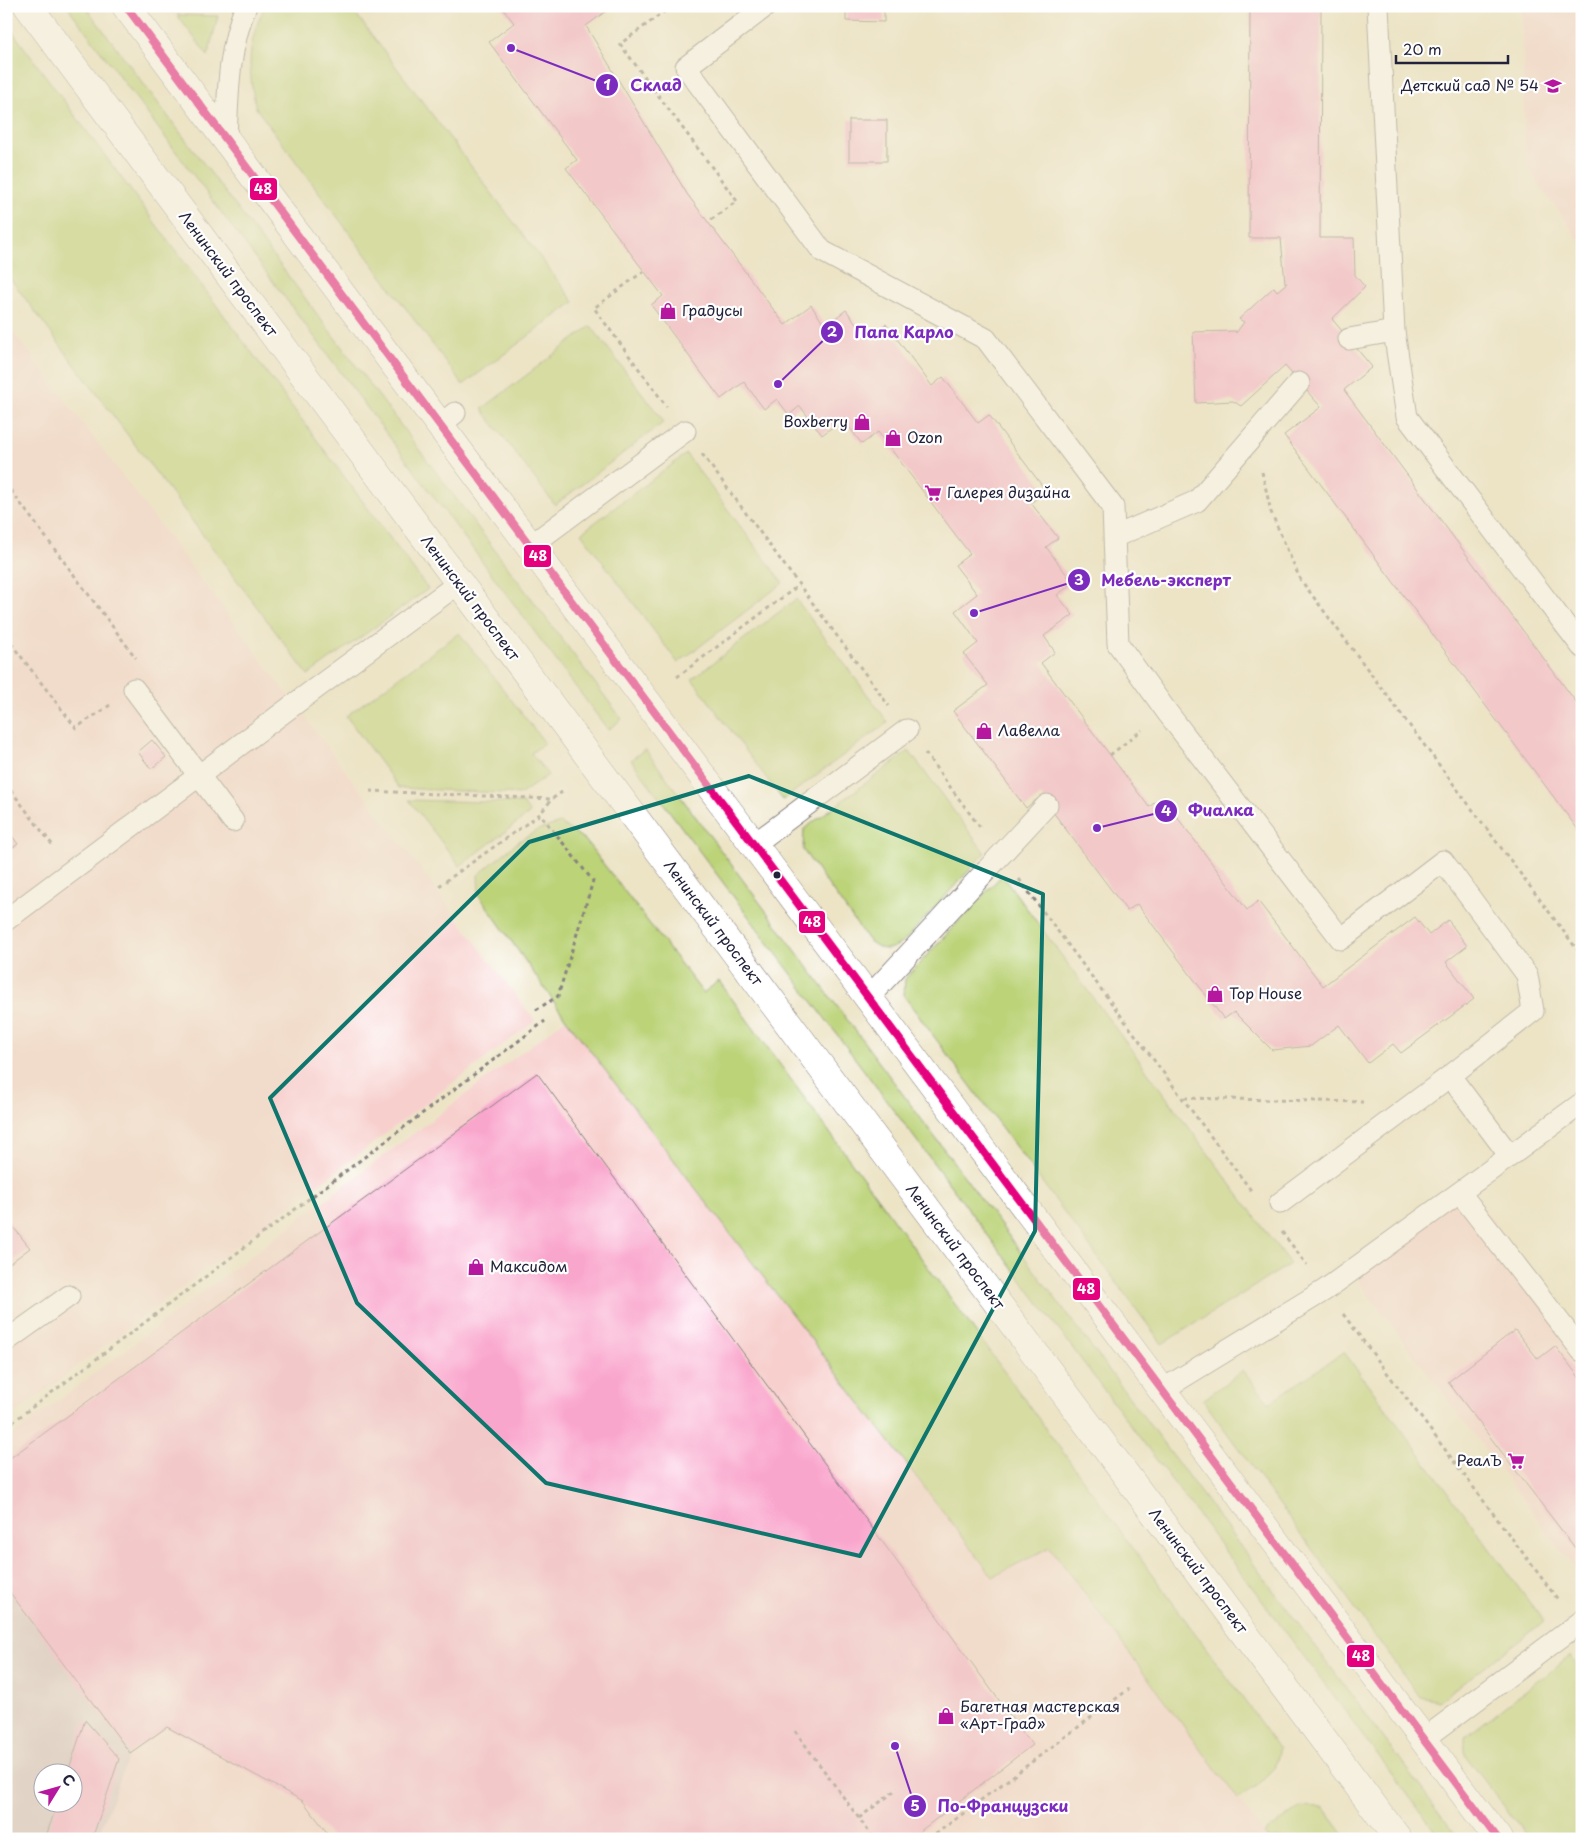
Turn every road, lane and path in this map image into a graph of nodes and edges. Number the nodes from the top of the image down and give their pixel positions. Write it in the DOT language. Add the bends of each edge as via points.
graph roads {
  1 [pos="28,6"];
  2 [pos="126,6"];
  3 [pos="246,6"];
  4 [pos="672,6"];
  5 [pos="766,6"];
  6 [pos="1378,6"];
  7 [pos="226,140"];
  8 [pos="708,222"];
  9 [pos="644,271"];
  10 [pos="1394,331"];
  11 [pos="1349,339"];
  12 [pos="1299,383"];
  13 [pos="685,431"];
  14 [pos="1254,435"];
  15 [pos="6,484"];
  16 [pos="1114,537"];
  17 [pos="530,546"];
  18 [pos="459,583"];
  19 [pos="799,585"];
  20 [pos="6,636"];
  21 [pos="1582,647"];
  22 [pos="139,662"];
  23 [pos="677,676"];
  24 [pos="134,689"];
  25 [pos="1167,712"];
  26 [pos="76,728"];
  27 [pos="907,730"];
  28 [pos="1110,754"];
  29 [pos="199,776"];
  30 [pos="6,784"];
  31 [pos="566,790"];
  32 [pos="370,791"];
  33 [pos="552,799"];
  34 [pos="1047,804"];
  35 [pos="540,814"];
  36 [pos="233,821"];
  37 [pos="753,845"];
  38 [pos="1001,856"];
  39 [pos="71,872"];
  40 [pos="439,886"];
  41 [pos="6,920"];
  42 [pos="1582,956"];
  43 [pos="868,998"];
  44 [pos="536,1010"];
  45 [pos="545,1021"];
  46 [pos="1450,1076"];
  47 [pos="1183,1098"];
  48 [pos="1582,1104"];
  49 [pos="1388,1121"];
  50 [pos="1510,1156"];
  51 [pos="1460,1193"];
  52 [pos="1254,1194"];
  53 [pos="1280,1203"];
  54 [pos="1278,1226"];
  55 [pos="1325,1290"];
  56 [pos="69,1296"];
  57 [pos="6,1341"];
  58 [pos="1582,1352"];
  59 [pos="1162,1390"];
  60 [pos="6,1427"];
  61 [pos="1579,1623"];
  62 [pos="1129,1689"];
  63 [pos="795,1731"];
  64 [pos="1424,1740"];
  65 [pos="896,1790"];
  66 [pos="859,1818"];
  67 [pos="874,1839"];
  68 [pos="929,1839"];
  69 [pos="1398,1839"];
  70 [pos="1498,1839"];
  1 -- 18 [label="main road, Ленинский проспект"];
  2 -- 7 [label="main road"];
  3 -- 7 [label="lane" via="234,43 229,76"];
  4 -- 8 [label="path" via="620,44 737,201"];
  5 -- 16 [label="lane" via="686,68 822,251 986,339 1113,507"];
  6 -- 10 [label="lane"];
  7 -- 17 [label="main road" via="447,419"];
  9 -- 13 [label="path" via="594,308"];
  10 -- 11 [label="lane"];
  10 -- 21 [label="lane" via="1408,418"];
  12 -- 14 [label="lane"];
  13 -- 17 [label="lane"];
  13 -- 19 [label="path"];
  14 -- 16 [label="lane" via="1197,501"];
  14 -- 42 [label="path" via="1271,512 1300,579"];
  15 -- 22 [label="path"];
  16 -- 25 [label="lane" via="1118,644"];
  17 -- 37 [label="main road"];
  18 -- 29 [label="lane"];
  18 -- 69 [label="main road, Ленинский проспект"];
  19 -- 23 [label="path"];
  19 -- 27 [label="path"];
  20 -- 26 [label="path"];
  24 -- 29 [label="lane"];
  25 -- 28 [label="path"];
  25 -- 46 [label="lane" via="1341,939 1443,861 1528,975 1533,1011"];
  27 -- 37 [label="lane"];
  27 -- 38 [label="path"];
  29 -- 36 [label="lane"];
  29 -- 39 [label="lane"];
  30 -- 39 [label="path"];
  31 -- 33 [label="path"];
  32 -- 33 [label="path"];
  33 -- 35 [label="path"];
  34 -- 38 [label="lane"];
  35 -- 40 [label="path"];
  35 -- 44 [label="path" via="593,881 558,996"];
  37 -- 43 [label="main road"];
  38 -- 43 [label="lane"];
  38 -- 47 [label="path"];
  39 -- 41 [label="lane"];
  43 -- 59 [label="main road"];
  45 -- 60 [label="path"];
  46 -- 49 [label="lane"];
  46 -- 50 [label="lane"];
  47 -- 49 [label="path" via="1372,1102"];
  47 -- 52 [label="path"];
  48 -- 50 [label="lane"];
  49 -- 53 [label="lane"];
  50 -- 51 [label="lane"];
  51 -- 55 [label="lane"];
  51 -- 58 [label="lane"];
  54 -- 55 [label="path"];
  55 -- 59 [label="lane"];
  55 -- 61 [label="path"];
  56 -- 57 [label="lane"];
  59 -- 64 [label="main road"];
  61 -- 64 [label="lane"];
  62 -- 68 [label="path"];
  63 -- 66 [label="path"];
  64 -- 70 [label="main road"];
  65 -- 66 [label="path"];
  66 -- 67 [label="path"];
}
